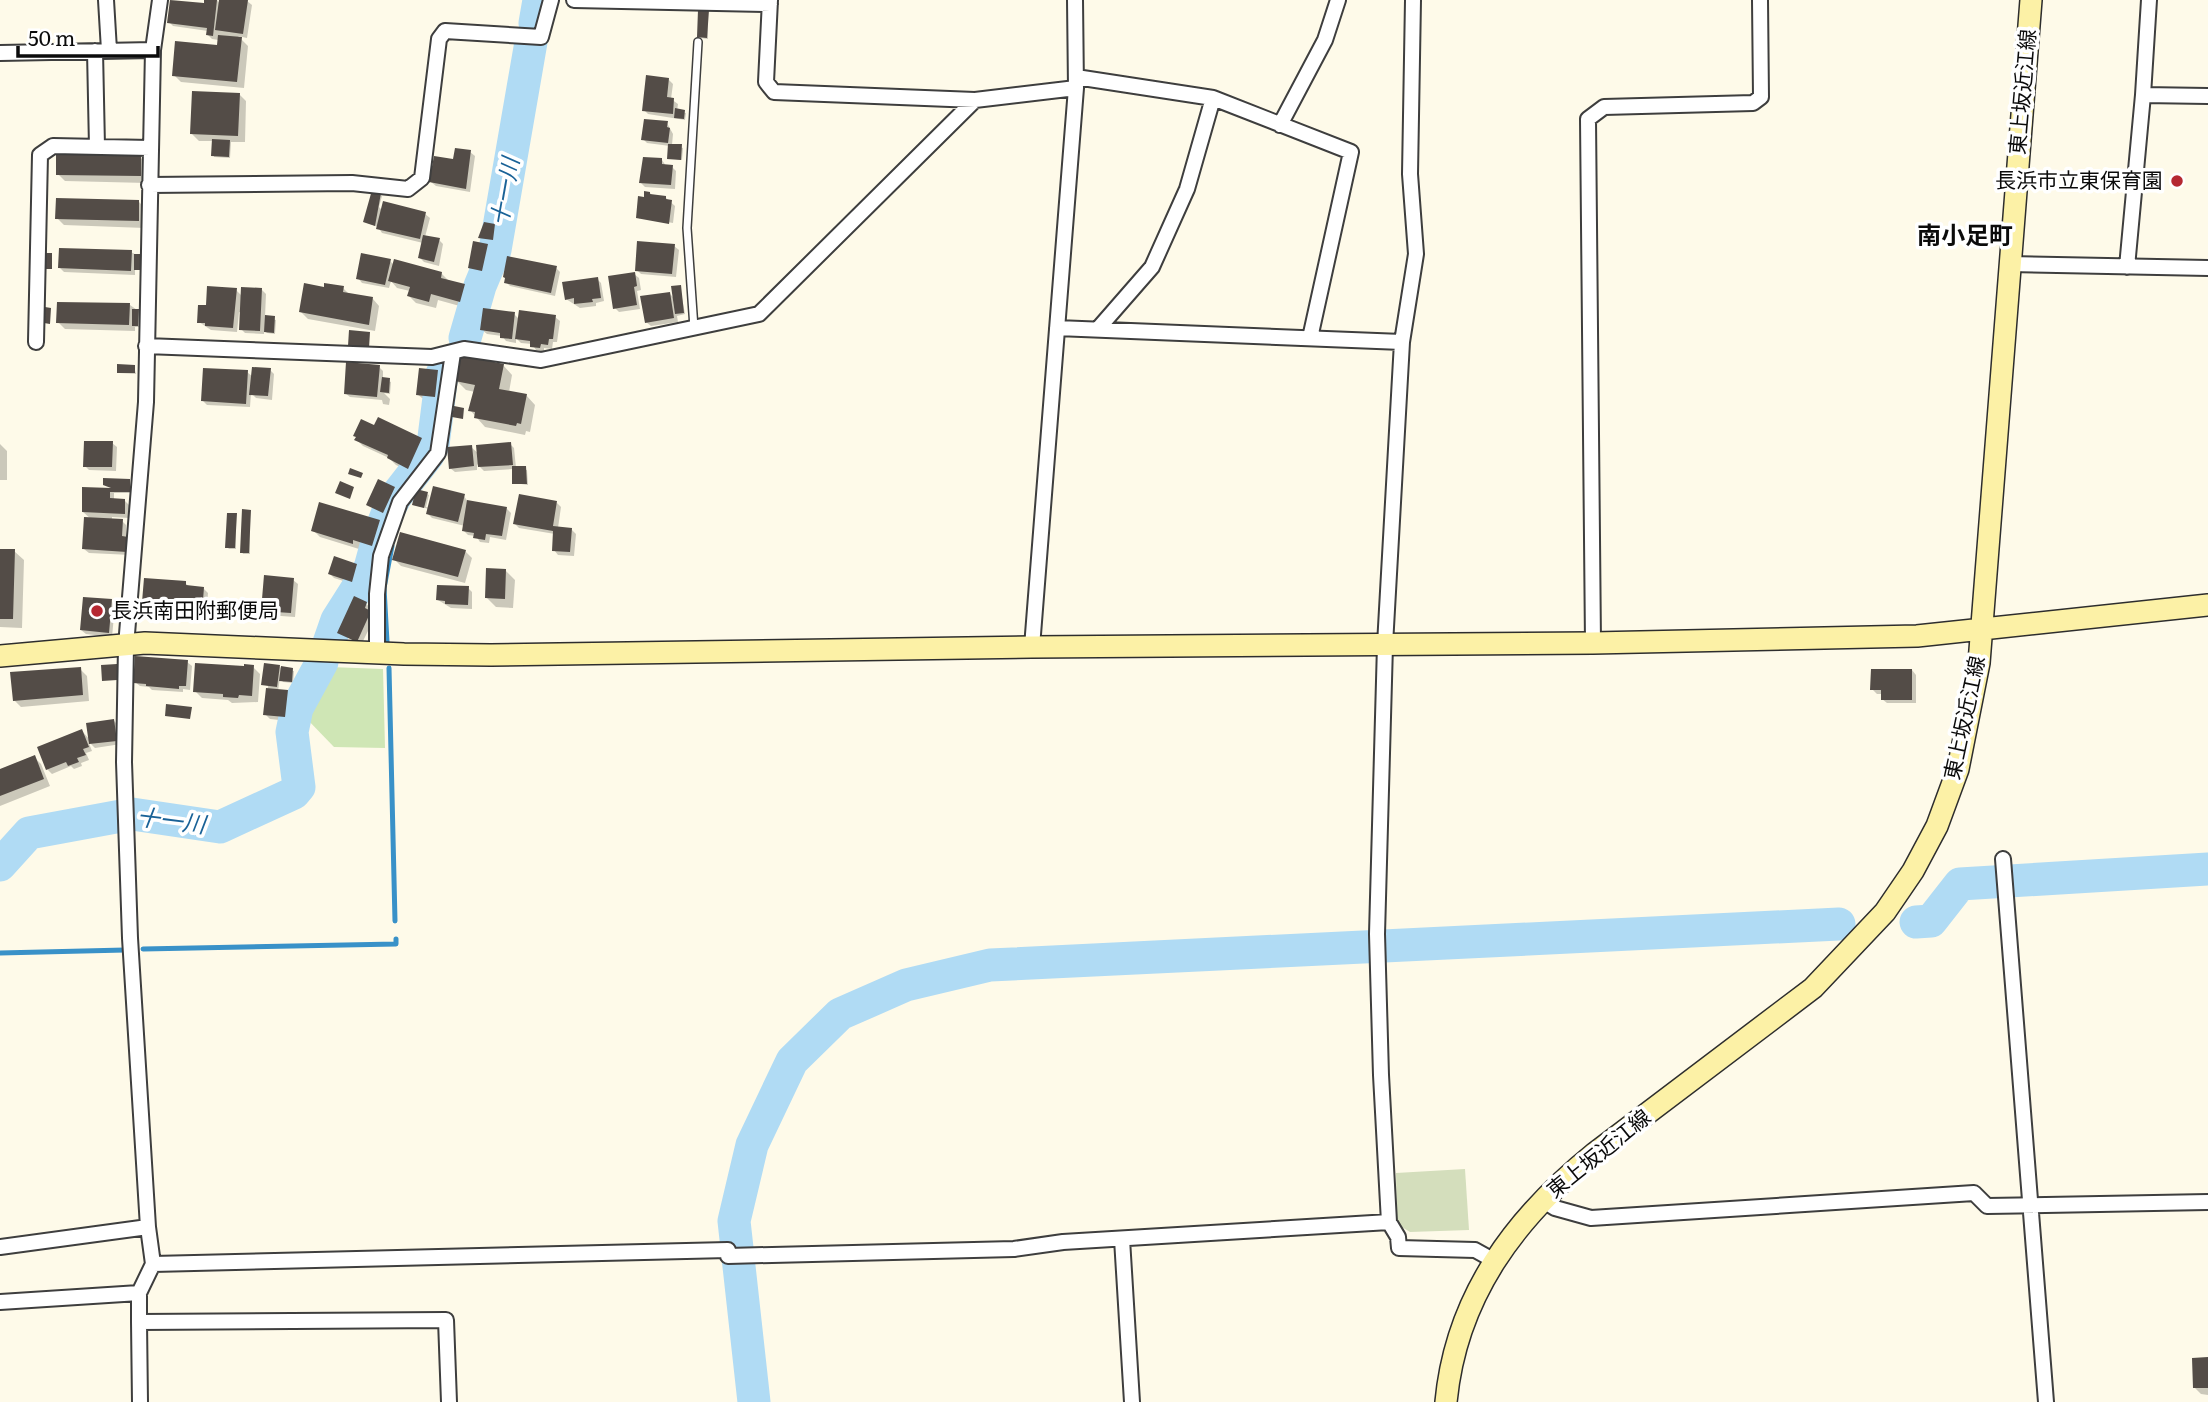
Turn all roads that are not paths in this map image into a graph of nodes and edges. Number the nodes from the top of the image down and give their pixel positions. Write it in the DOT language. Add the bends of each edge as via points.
graph roads {
  1 [pos="106,0"];
  2 [pos="160,0"];
  3 [pos="551,0"];
  4 [pos="574,0"];
  5 [pos="1075,0"];
  6 [pos="1338,0"];
  7 [pos="1413,0"];
  8 [pos="1760,0"];
  9 [pos="2031,0"];
  10 [pos="2149,0"];
  11 [pos="770,2"];
  12 [pos="698,42"];
  13 [pos="153,50"];
  14 [pos="102,51"];
  15 [pos="0,53"];
  16 [pos="1076,83"];
  17 [pos="2143,95"];
  18 [pos="2208,96"];
  19 [pos="1213,98"];
  20 [pos="975,100"];
  21 [pos="1280,125"];
  22 [pos="97,147"];
  23 [pos="150,148"];
  24 [pos="149,185"];
  25 [pos="2010,264"];
  26 [pos="2127,267"];
  27 [pos="2208,268"];
  28 [pos="1057,328"];
  29 [pos="694,329"];
  30 [pos="1097,330"];
  31 [pos="1310,338"];
  32 [pos="36,342"];
  33 [pos="1402,342"];
  34 [pos="146,346"];
  35 [pos="453,353"];
  36 [pos="2208,605"];
  37 [pos="1981,629"];
  38 [pos="1593,643"];
  39 [pos="1385,645"];
  40 [pos="126,646"];
  41 [pos="1032,647"];
  42 [pos="377,653"];
  43 [pos="0,656"];
  44 [pos="2003,861"];
  45 [pos="1542,1200"];
  46 [pos="2208,1202"];
  47 [pos="2030,1206"];
  48 [pos="1389,1222"];
  49 [pos="148,1227"];
  50 [pos="1122,1239"];
  51 [pos="0,1247"];
  52 [pos="1493,1261"];
  53 [pos="153,1264"];
  54 [pos="139,1293"];
  55 [pos="0,1302"];
  56 [pos="139,1322"];
  57 [pos="140,1402"];
  58 [pos="449,1402"];
  59 [pos="1132,1402"];
  60 [pos="1446,1402"];
  61 [pos="2046,1402"];
  1 -- 14 [label="street"];
  2 -- 13 [label="street"];
  3 -- 24 [label="street" via="541,37 444,31 439,39 422,178 408,189 352,183"];
  4 -- 11 [label="street"];
  5 -- 16 [label="street"];
  6 -- 21 [label="street" via="1325,40"];
  7 -- 33 [label="street" via="1410,174 1416,254"];
  8 -- 38 [label="street" via="1761,97 1753,103 1604,107 1588,119"];
  9 -- 25 [label="street, 東上坂近江線"];
  10 -- 17 [label="street"];
  11 -- 20 [label="street" via="766,82 774,92"];
  12 -- 29 [label="lane" via="687,228"];
  13 -- 14 [label="street"];
  13 -- 23 [label="street"];
  14 -- 15 [label="street"];
  14 -- 22 [label="street"];
  16 -- 19 [label="street"];
  16 -- 20 [label="street"];
  16 -- 28 [label="street"];
  17 -- 18 [label="street"];
  17 -- 26 [label="street"];
  19 -- 21 [label="street"];
  19 -- 30 [label="street" via="1187,189 1152,267"];
  20 -- 29 [label="street" via="759,314"];
  21 -- 31 [label="street" via="1351,152"];
  22 -- 23 [label="street"];
  22 -- 32 [label="street" via="53,146 40,155"];
  23 -- 24 [label="street"];
  24 -- 34 [label="street"];
  25 -- 26 [label="street"];
  25 -- 37 [label="street, 東上坂近江線"];
  26 -- 27 [label="street"];
  28 -- 30 [label="street"];
  28 -- 41 [label="street"];
  29 -- 35 [label="street" via="541,360 464,349"];
  30 -- 31 [label="street"];
  31 -- 33 [label="street"];
  33 -- 39 [label="street"];
  34 -- 35 [label="street" via="432,357"];
  34 -- 40 [label="street" via="146,402"];
  35 -- 42 [label="street" via="438,453 400,502 381,556"];
  36 -- 37 [label="street"];
  37 -- 38 [label="street" via="1917,636"];
  37 -- 45 [label="street, 東上坂近江線" via="1979,663 1958,769 1937,826 1885,912 1814,988 1595,1153"];
  38 -- 39 [label="street"];
  39 -- 41 [label="street"];
  39 -- 48 [label="street" via="1377,934"];
  40 -- 42 [label="street" via="145,643"];
  40 -- 43 [label="street"];
  40 -- 49 [label="street" via="125,814"];
  41 -- 42 [label="street"];
  44 -- 47 [label="street"];
  45 -- 47 [label="street" via="1591,1218 1974,1193 1987,1206"];
  45 -- 52 [label="street, 東上坂近江線"];
  46 -- 47 [label="street"];
  47 -- 61 [label="street"];
  48 -- 50 [label="street"];
  48 -- 52 [label="street" via="1399,1248 1475,1251"];
  49 -- 51 [label="street"];
  49 -- 53 [label="street"];
  50 -- 53 [label="street" via="1014,1249"];
  50 -- 59 [label="street"];
  52 -- 60 [label="street, 東上坂近江線" via="1455,1350"];
  53 -- 54 [label="street"];
  54 -- 55 [label="street"];
  54 -- 56 [label="street"];
  56 -- 57 [label="street"];
  56 -- 58 [label="street" via="446,1320"];
}
